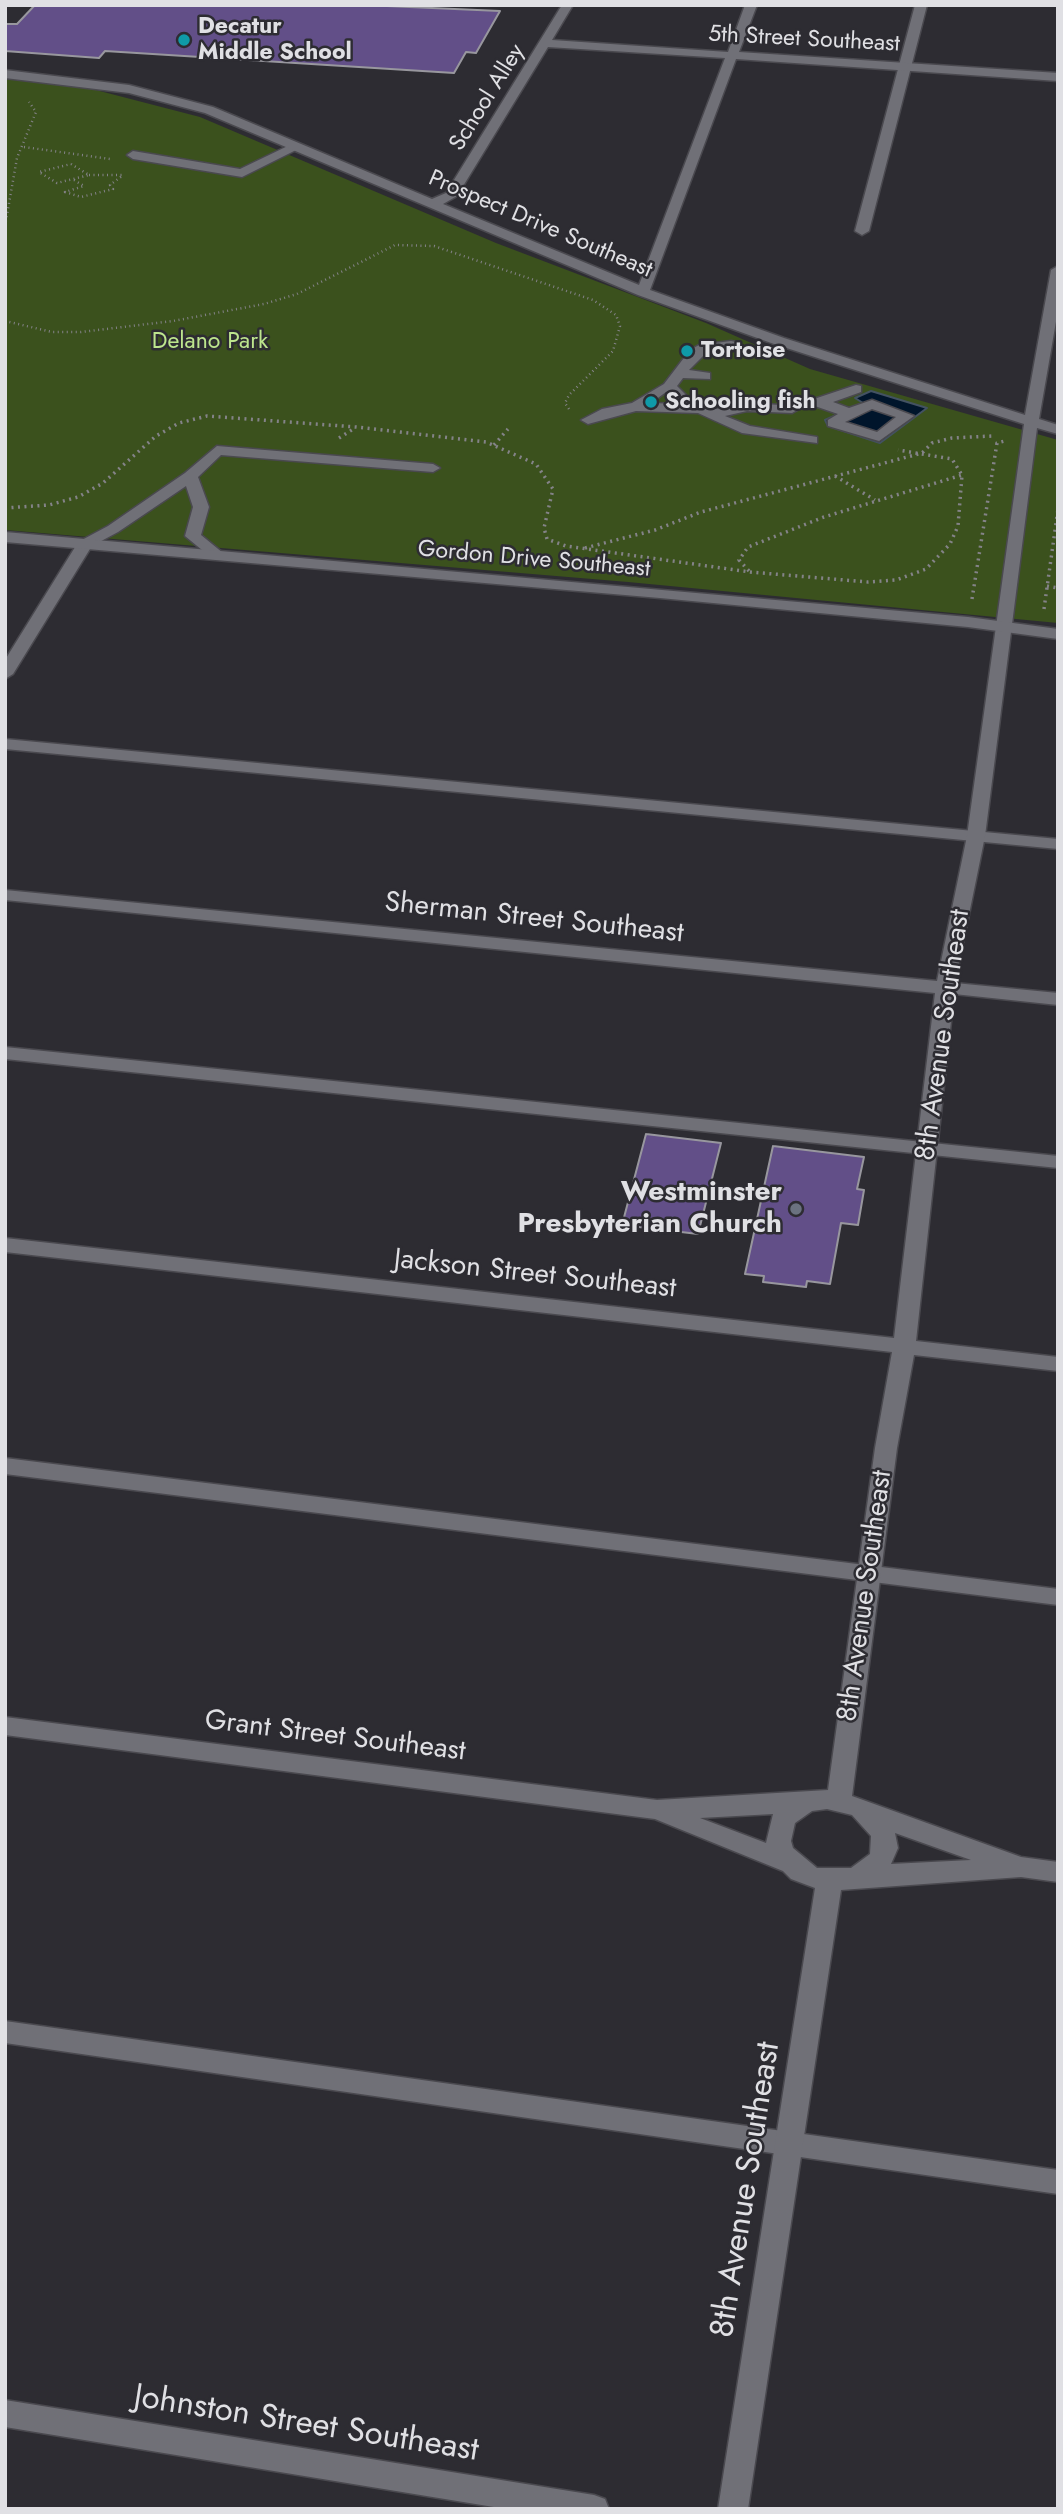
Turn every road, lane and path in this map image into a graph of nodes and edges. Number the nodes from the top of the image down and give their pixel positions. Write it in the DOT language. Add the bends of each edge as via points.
graph roads {
  1 [pos="568,5"];
  2 [pos="751,5"];
  3 [pos="921,5"];
  4 [pos="547,43"];
  5 [pos="733,57"];
  6 [pos="905,66"];
  7 [pos="5,74"];
  8 [pos="1058,77"];
  9 [pos="21,97"];
  10 [pos="298,146"];
  11 [pos="24,147"];
  12 [pos="140,156"];
  13 [pos="89,175"];
  14 [pos="73,179"];
  15 [pos="433,203"];
  16 [pos="5,226"];
  17 [pos="862,231"];
  18 [pos="1058,271"];
  19 [pos="643,292"];
  20 [pos="5,321"];
  21 [pos="1053,327"];
  22 [pos="731,345"];
  23 [pos="680,374"];
  24 [pos="705,376"];
  25 [pos="669,387"];
  26 [pos="856,389"];
  27 [pos="814,404"];
  28 [pos="636,407"];
  29 [pos="696,409"];
  30 [pos="849,413"];
  31 [pos="715,414"];
  32 [pos="588,420"];
  33 [pos="1031,422"];
  34 [pos="356,427"];
  35 [pos="508,429"];
  36 [pos="1058,430"];
  37 [pos="813,440"];
  38 [pos="333,441"];
  39 [pos="494,445"];
  40 [pos="894,449"];
  41 [pos="922,453"];
  42 [pos="433,468"];
  43 [pos="835,475"];
  44 [pos="962,475"];
  45 [pos="190,476"];
  46 [pos="876,500"];
  47 [pos="1058,509"];
  48 [pos="5,537"];
  49 [pos="85,544"];
  50 [pos="218,556"];
  51 [pos="750,572"];
  52 [pos="1047,586"];
  53 [pos="1058,588"];
  54 [pos="971,601"];
  55 [pos="1043,617"];
  56 [pos="1004,627"];
  57 [pos="1058,634"];
  58 [pos="5,674"];
  59 [pos="5,744"];
  60 [pos="976,836"];
  61 [pos="1058,844"];
  62 [pos="5,895"];
  63 [pos="945,988"];
  64 [pos="1058,999"];
  65 [pos="5,1053"];
  66 [pos="927,1148"];
  67 [pos="1058,1162"];
  68 [pos="5,1245"];
  69 [pos="904,1347"];
  70 [pos="1058,1364"];
  71 [pos="5,1466"];
  72 [pos="869,1574"];
  73 [pos="1058,1597"];
  74 [pos="5,1726"];
  75 [pos="839,1800"];
  76 [pos="805,1803"];
  77 [pos="657,1810"];
  78 [pos="869,1814"];
  79 [pos="789,1863"];
  80 [pos="1021,1867"];
  81 [pos="1058,1872"];
  82 [pos="859,1876"];
  83 [pos="829,1881"];
  84 [pos="5,2032"];
  85 [pos="790,2143"];
  86 [pos="1058,2182"];
  87 [pos="5,2413"];
  88 [pos="594,2509"];
  89 [pos="733,2509"];
  1 -- 4 [label="street, School Alley"];
  2 -- 5 [label="street"];
  3 -- 6 [label="street"];
  4 -- 5 [label="street, 5th Street Southeast"];
  4 -- 15 [label="street, School Alley" via="452,196"];
  5 -- 6 [label="street, 5th Street Southeast"];
  5 -- 19 [label="street"];
  6 -- 8 [label="street, 5th Street Southeast"];
  6 -- 17 [label="street"];
  7 -- 10 [label="street, Prospect Drive Southeast" via="85,82 171,99"];
  9 -- 11 [label="path" via="36,112"];
  10 -- 12 [label="street" via="242,173"];
  10 -- 15 [label="street, Prospect Drive Southeast"];
  11 -- 12 [label="path" via="139,164"];
  11 -- 16 [label="path"];
  13 -- 14 [label="path"];
  13 -- 14 [label="path" via="71,164 38,172 57,183"];
  13 -- 14 [label="path" via="124,175 110,184 113,189 81,197 65,192 84,186"];
  15 -- 19 [label="street, Prospect Drive Southeast"];
  18 -- 21 [label="street, 8th Avenue Southeast"];
  19 -- 33 [label="street, Prospect Drive Southeast"];
  20 -- 32 [label="path" via="52,332 173,321 297,293 395,245 434,246 593,299 617,315 620,326 613,351 565,403 574,416"];
  21 -- 33 [label="street, 8th Avenue Southeast"];
  22 -- 23 [label="street" via="712,350 709,343"];
  23 -- 24 [label="street"];
  23 -- 25 [label="street"];
  25 -- 28 [label="street"];
  25 -- 29 [label="street"];
  26 -- 27 [label="street"];
  27 -- 30 [label="street"];
  27 -- 31 [label="street" via="805,413 792,408 747,407"];
  28 -- 29 [label="street"];
  28 -- 32 [label="street"];
  29 -- 31 [label="street"];
  31 -- 37 [label="street" via="747,430"];
  33 -- 36 [label="street, Prospect Drive Southeast"];
  33 -- 56 [label="street, 8th Avenue Southeast"];
  34 -- 38 [label="path"];
  35 -- 39 [label="path"];
  40 -- 41 [label="path"];
  41 -- 43 [label="path"];
  41 -- 44 [label="path" via="952,459"];
  41 -- 54 [label="path" via="932,443 952,438 1009,439 997,443"];
  42 -- 45 [label="street" via="217,450"];
  43 -- 46 [label="path"];
  43 -- 51 [label="path" via="581,549"];
  44 -- 46 [label="path"];
  44 -- 51 [label="path" via="958,526 950,544 926,569 896,580 840,582"];
  45 -- 49 [label="street"];
  45 -- 50 [label="street" via="201,508 193,536"];
  46 -- 51 [label="path" via="748,547 739,560"];
  47 -- 52 [label="path"];
  48 -- 49 [label="street, Gordon Drive Southeast"];
  49 -- 50 [label="street, Gordon Drive Southeast"];
  49 -- 58 [label="street"];
  50 -- 56 [label="street, Gordon Drive Southeast"];
  52 -- 53 [label="path"];
  52 -- 55 [label="path"];
  56 -- 57 [label="street, Gordon Drive Southeast"];
  56 -- 60 [label="street, 8th Avenue Southeast"];
  59 -- 60 [label="street"];
  60 -- 61 [label="street"];
  60 -- 63 [label="street, 8th Avenue Southeast"];
  62 -- 63 [label="street, Sherman Street Southeast"];
  63 -- 64 [label="street, Sherman Street Southeast"];
  63 -- 66 [label="street, 8th Avenue Southeast"];
  65 -- 66 [label="street"];
  66 -- 67 [label="street"];
  66 -- 69 [label="street, 8th Avenue Southeast"];
  68 -- 69 [label="street, Jackson Street Southeast"];
  69 -- 70 [label="street, Jackson Street Southeast"];
  69 -- 72 [label="street, 8th Avenue Southeast"];
  71 -- 72 [label="street"];
  72 -- 73 [label="street"];
  72 -- 75 [label="street, 8th Avenue Southeast"];
  74 -- 77 [label="street, Grant Street Southeast"];
  75 -- 76 [label="street"];
  75 -- 78 [label="street"];
  76 -- 77 [label="street, Grant Street Southeast"];
  76 -- 79 [label="street" via="783,1818 778,1829 781,1852"];
  77 -- 79 [label="street, Grant Street Southeast"];
  78 -- 80 [label="street"];
  78 -- 82 [label="street" via="884,1836 885,1848 871,1869"];
  79 -- 83 [label="street" via="800,1872"];
  80 -- 81 [label="street"];
  80 -- 82 [label="street"];
  82 -- 83 [label="street"];
  83 -- 85 [label="street, 8th Avenue Southeast"];
  84 -- 85 [label="street"];
  85 -- 86 [label="street"];
  85 -- 89 [label="street, 8th Avenue Southeast"];
  87 -- 88 [label="street, Johnston Street Southeast"];
}
